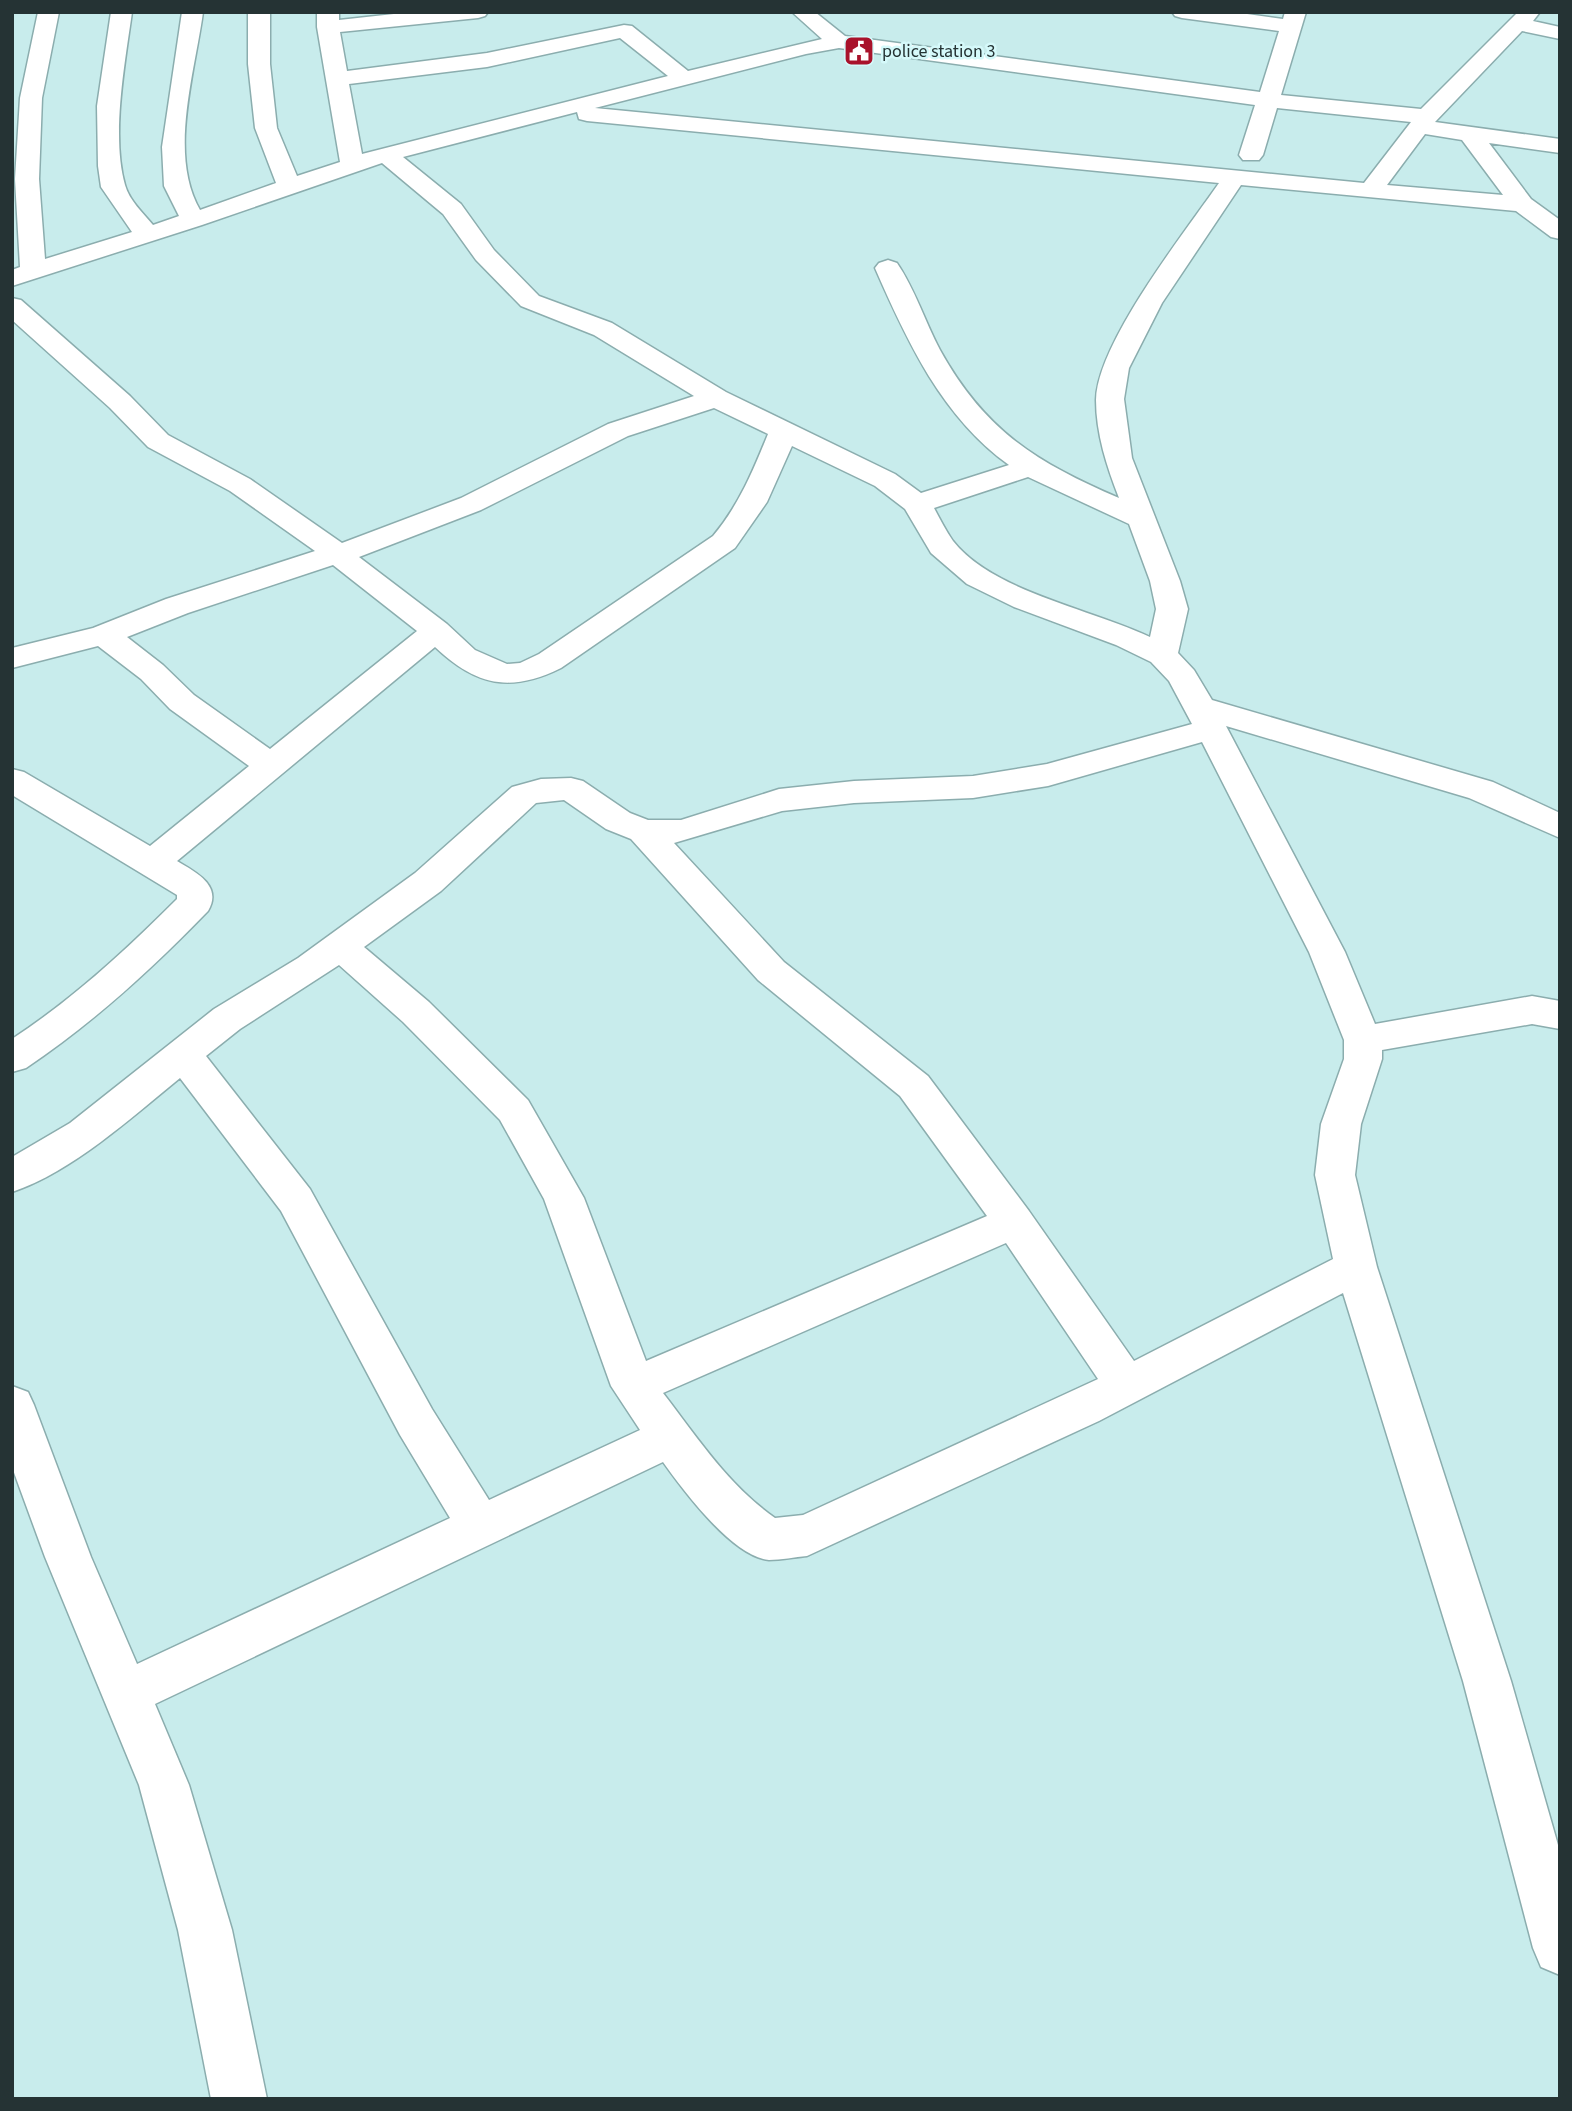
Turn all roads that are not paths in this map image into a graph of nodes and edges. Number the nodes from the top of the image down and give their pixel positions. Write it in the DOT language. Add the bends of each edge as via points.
graph roads {
  1 [pos="49,12"];
  2 [pos="122,12"];
  3 [pos="193,12"];
  4 [pos="259,12"];
  5 [pos="478,12"];
  6 [pos="802,12"];
  7 [pos="1182,12"];
  8 [pos="1524,18"];
  9 [pos="328,19"];
  10 [pos="1293,19"];
  11 [pos="1560,33"];
  12 [pos="408,38"];
  13 [pos="839,42"];
  14 [pos="337,79"];
  15 [pos="685,79"];
  16 [pos="1268,100"];
  17 [pos="561,111"];
  18 [pos="1425,122"];
  19 [pos="1470,134"];
  20 [pos="1560,146"];
  21 [pos="1251,155"];
  22 [pos="368,158"];
  23 [pos="1234,178"];
  24 [pos="289,186"];
  25 [pos="1371,191"];
  26 [pos="1522,204"];
  27 [pos="193,220"];
  28 [pos="1560,232"];
  29 [pos="148,234"];
  30 [pos="888,268"];
  31 [pos="23,275"];
  32 [pos="12,306"];
  33 [pos="716,398"];
  34 [pos="784,430"];
  35 [pos="1030,467"];
  36 [pos="917,504"];
  37 [pos="1141,519"];
  38 [pos="336,554"];
  39 [pos="436,631"];
  40 [pos="104,635"];
  41 [pos="1162,656"];
  42 [pos="12,658"];
  43 [pos="1207,719"];
  44 [pos="272,767"];
  45 [pos="12,780"];
  46 [pos="1560,827"];
  47 [pos="643,831"];
  48 [pos="153,862"];
  49 [pos="340,946"];
  50 [pos="1560,1015"];
  51 [pos="1363,1040"];
  52 [pos="183,1054"];
  53 [pos="12,1058"];
  54 [pos="12,1176"];
  55 [pos="1014,1222"];
  56 [pos="1356,1267"];
  57 [pos="1127,1385"];
  58 [pos="633,1386"];
  59 [pos="12,1405"];
  60 [pos="671,1437"];
  61 [pos="481,1528"];
  62 [pos="126,1693"];
  63 [pos="1560,1948"];
  64 [pos="239,2099"];
  1 -- 31 [label="street" via="32,98"];
  2 -- 29 [label="street" via="108,106 110,166 113,187"];
  3 -- 27 [label="street" via="174,159 176,186"];
  4 -- 24 [label="street" via="266,128"];
  5 -- 12 [label="street"];
  6 -- 13 [label="street"];
  7 -- 10 [label="street"];
  8 -- 11 [label="street"];
  8 -- 18 [label="street"];
  9 -- 12 [label="street"];
  9 -- 14 [label="street"];
  10 -- 16 [label="street"];
  12 -- 14 [label="street"];
  12 -- 15 [label="street" via="487,60 624,31"];
  13 -- 15 [label="street"];
  13 -- 16 [label="street"];
  14 -- 22 [label="street"];
  15 -- 17 [label="street"];
  16 -- 18 [label="street"];
  16 -- 21 [label="street"];
  17 -- 22 [label="street"];
  17 -- 23 [label="street"];
  18 -- 19 [label="street"];
  18 -- 25 [label="street"];
  19 -- 20 [label="street"];
  19 -- 26 [label="street"];
  22 -- 24 [label="street"];
  22 -- 33 [label="street" via="452,209 485,255 530,301 603,329"];
  23 -- 25 [label="street"];
  23 -- 37 [label="street" via="1165,276 1116,368 1110,399 1118,458"];
  24 -- 27 [label="street"];
  25 -- 26 [label="street"];
  26 -- 28 [label="street"];
  27 -- 29 [label="street"];
  29 -- 31 [label="street"];
  30 -- 35 [label="street" via="944,383 977,423"];
  32 -- 38 [label="street" via="158,441 240,485"];
  33 -- 34 [label="street"];
  33 -- 38 [label="street" via="618,430 471,504"];
  34 -- 36 [label="street" via="885,480"];
  34 -- 39 [label="street" via="754,504 724,542 550,661 526,673 503,674 464,657"];
  35 -- 36 [label="street"];
  35 -- 37 [label="street"];
  36 -- 41 [label="street" via="942,547 978,578"];
  37 -- 41 [label="street" via="1172,609"];
  38 -- 39 [label="street"];
  38 -- 40 [label="street"];
  39 -- 44 [label="street"];
  40 -- 42 [label="street"];
  40 -- 44 [label="street" via="182,702"];
  41 -- 43 [label="street" via="1183,677"];
  43 -- 46 [label="street" via="1481,790"];
  43 -- 47 [label="street" via="1048,775 973,788 779,800 683,831"];
  43 -- 51 [label="street" via="1326,952"];
  44 -- 48 [label="street"];
  45 -- 48 [label="street"];
  47 -- 49 [label="street" via="618,821 570,789 524,795 428,882"];
  47 -- 55 [label="street" via="771,971 914,1086"];
  48 -- 53 [label="street" via="187,883 195,892 195,902 81,1009"];
  49 -- 52 [label="street" via="227,1019"];
  49 -- 58 [label="street" via="416,1012 514,1110 564,1198"];
  50 -- 51 [label="street" via="1532,1010"];
  51 -- 56 [label="street" via="1363,1059 1341,1124 1335,1175"];
  52 -- 54 [label="street" via="84,1134"];
  52 -- 61 [label="street" via="296,1200 416,1422"];
  55 -- 57 [label="street"];
  55 -- 58 [label="street"];
  56 -- 57 [label="street"];
  56 -- 63 [label="street" via="1487,1681"];
  57 -- 60 [label="street" via="807,1535 781,1538 768,1539 741,1520 705,1483"];
  58 -- 60 [label="street"];
  59 -- 62 [label="street" via="68,1557"];
  60 -- 61 [label="street"];
  61 -- 62 [label="street"];
  62 -- 64 [label="street" via="164,1785 205,1930"];
}
